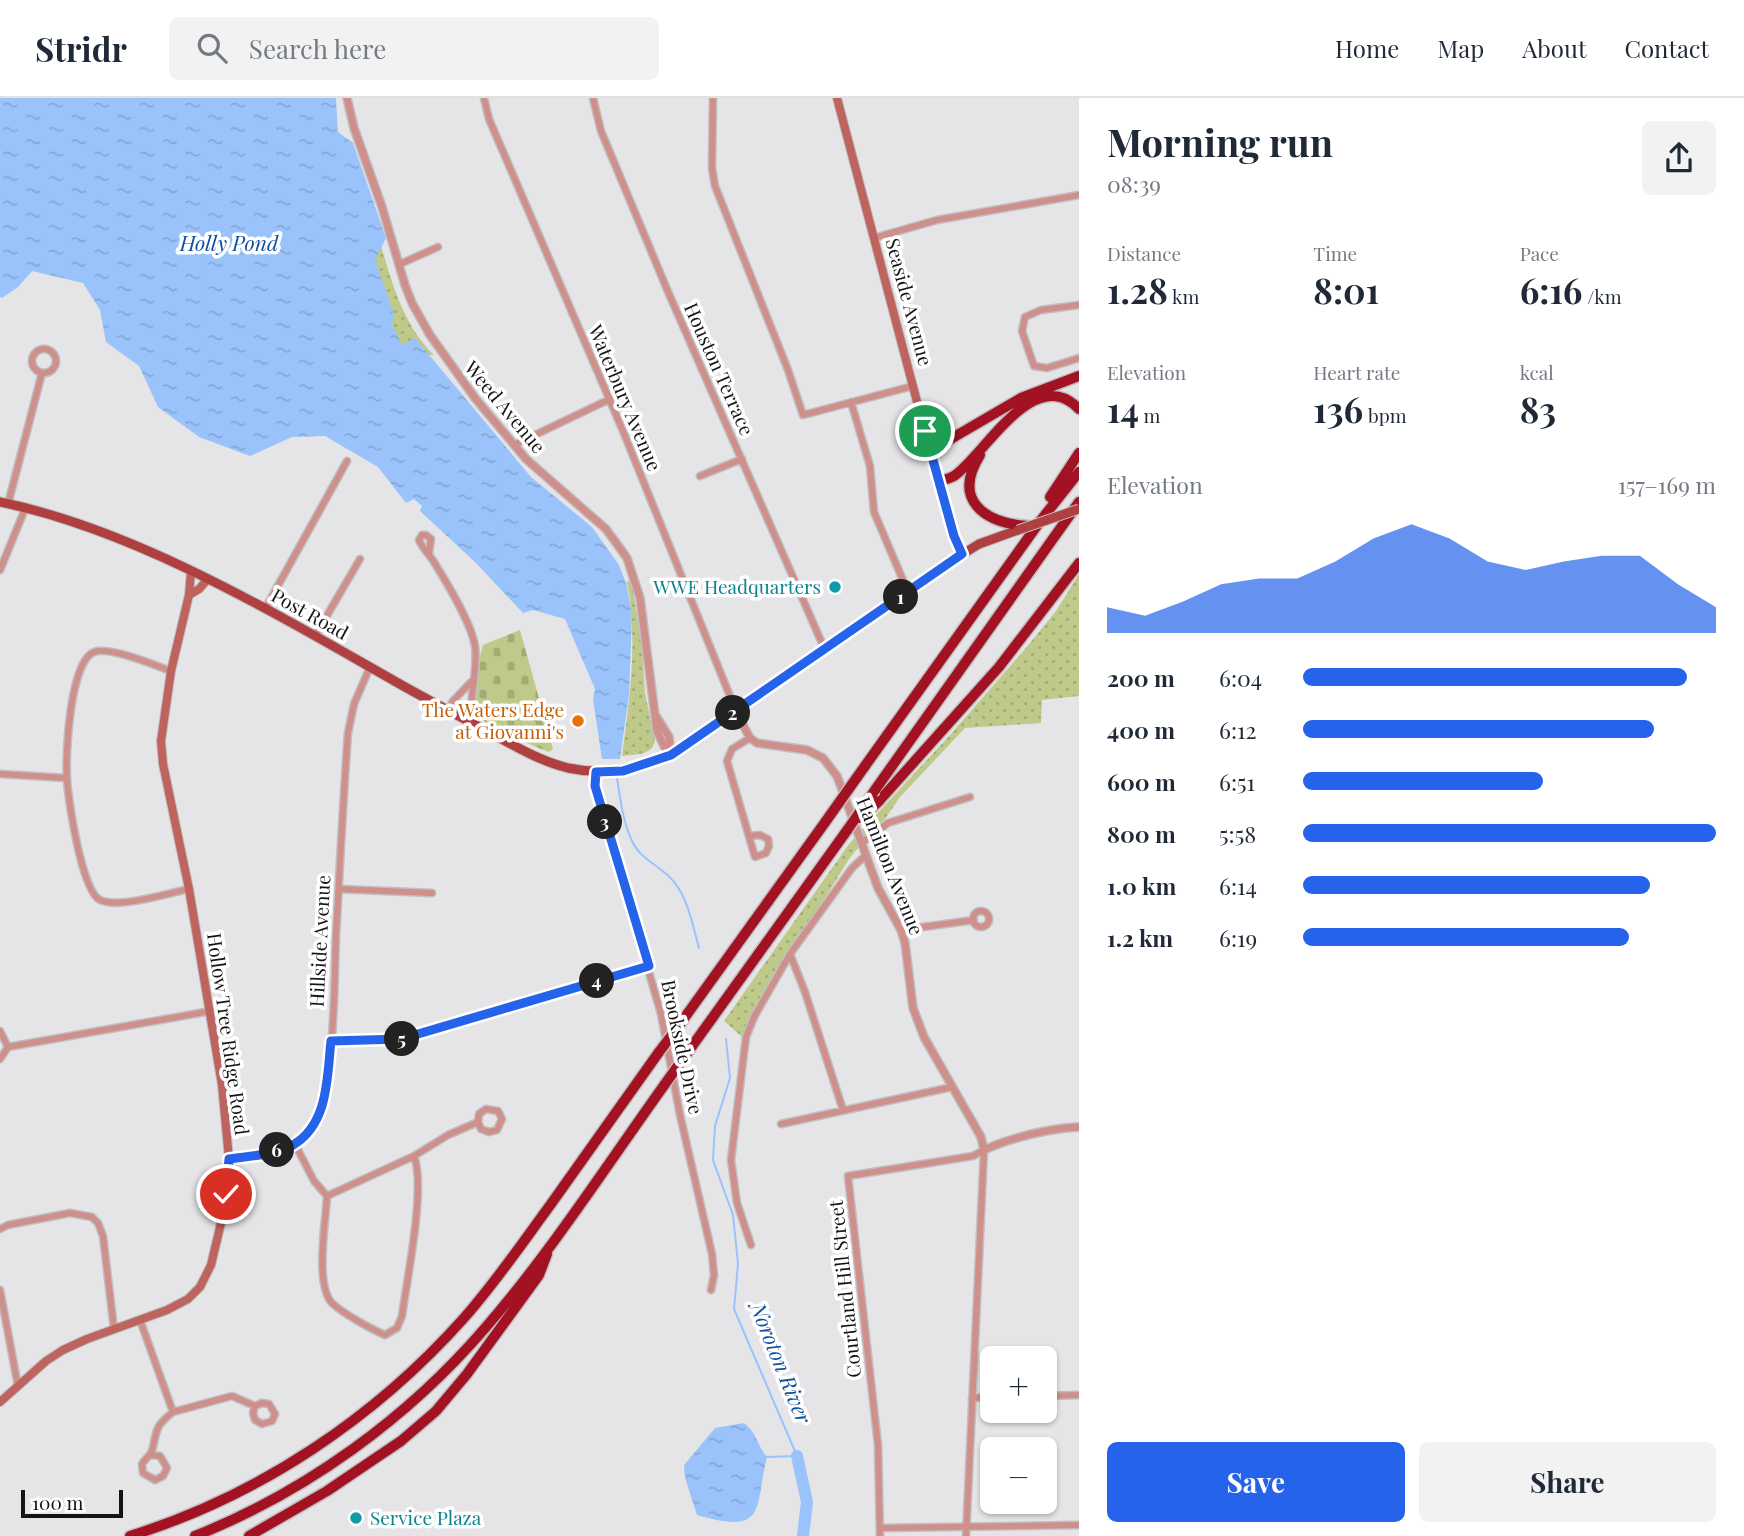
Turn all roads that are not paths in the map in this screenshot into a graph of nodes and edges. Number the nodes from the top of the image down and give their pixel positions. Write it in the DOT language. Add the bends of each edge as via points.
graph roads {
  1 [pos="347,98"];
  2 [pos="484,98"];
  3 [pos="593,98"];
  4 [pos="713,98"];
  5 [pos="837,98"];
  6 [pos="1079,195"];
  7 [pos="874,238"];
  8 [pos="438,247"];
  9 [pos="400,264"];
  10 [pos="1079,305"];
  11 [pos="1079,358"];
  12 [pos="42,373"];
  13 [pos="1079,376"];
  14 [pos="913,386"];
  15 [pos="610,399"];
  16 [pos="851,402"];
  17 [pos="1079,409"];
  18 [pos="995,433"];
  19 [pos="514,445"];
  20 [pos="930,452"];
  21 [pos="1079,453"];
  22 [pos="742,459"];
  23 [pos="347,461"];
  24 [pos="1079,472"];
  25 [pos="700,476"];
  26 [pos="938,481"];
  27 [pos="1079,502"];
  28 [pos="4,503"];
  29 [pos="26,509"];
  30 [pos="1079,509"];
  31 [pos="1023,528"];
  32 [pos="429,553"];
  33 [pos="962,554"];
  34 [pos="360,559"];
  35 [pos="1079,564"];
  36 [pos="0,570"];
  37 [pos="191,571"];
  38 [pos="207,580"];
  39 [pos="908,592"];
  40 [pos="189,595"];
  41 [pos="265,608"];
  42 [pos="975,612"];
  43 [pos="315,636"];
  44 [pos="825,650"];
  45 [pos="370,667"];
  46 [pos="171,671"];
  47 [pos="472,681"];
  48 [pos="448,710"];
  49 [pos="736,712"];
  50 [pos="468,721"];
  51 [pos="750,738"];
  52 [pos="671,755"];
  53 [pos="599,772"];
  54 [pos="0,774"];
  55 [pos="66,778"];
  56 [pos="877,796"];
  57 [pos="970,797"];
  58 [pos="750,836"];
  59 [pos="863,842"];
  60 [pos="866,855"];
  61 [pos="189,888"];
  62 [pos="339,889"];
  63 [pos="432,894"];
  64 [pos="974,920"];
  65 [pos="901,930"];
  66 [pos="790,954"];
  67 [pos="649,966"];
  68 [pos="211,1011"];
  69 [pos="0,1031"];
  70 [pos="331,1041"];
  71 [pos="8,1047"];
  72 [pos="0,1059"];
  73 [pos="952,1087"];
  74 [pos="843,1110"];
  75 [pos="478,1122"];
  76 [pos="781,1124"];
  77 [pos="1079,1127"];
  78 [pos="295,1144"];
  79 [pos="984,1150"];
  80 [pos="414,1156"];
  81 [pos="229,1159"];
  82 [pos="327,1196"];
  83 [pos="0,1229"];
  84 [pos="552,1241"];
  85 [pos="751,1245"];
  86 [pos="0,1290"];
  87 [pos="711,1290"];
  88 [pos="140,1320"];
  89 [pos="114,1329"];
  90 [pos="18,1386"];
  91 [pos="1079,1395"];
  92 [pos="1057,1396"];
  93 [pos="972,1398"];
  94 [pos="980,1398"];
  95 [pos="0,1402"];
  96 [pos="255,1406"];
  97 [pos="173,1412"];
  98 [pos="151,1455"];
  99 [pos="1079,1525"];
  100 [pos="966,1528"];
  101 [pos="880,1532"];
  102 [pos="130,1536"];
  103 [pos="195,1536"];
  104 [pos="249,1536"];
  105 [pos="966,1536"];
  1 -- 9 [label="street, Weed Avenue"];
  2 -- 15 [label="street, Waterbury Avenue"];
  3 -- 22 [label="street, Houston Terrace" via="601,131"];
  4 -- 16 [label="street" via="715,186 803,415"];
  5 -- 7 [label="main road, Seaside Avenue"];
  6 -- 7 [label="street" via="937,220"];
  7 -- 14 [label="main road, Seaside Avenue"];
  8 -- 9 [label="street"];
  9 -- 19 [label="street, Weed Avenue" via="412,303 429,335"];
  10 -- 11 [label="street" via="1035,312 1025,317 1021,331 1034,366 1047,368"];
  12 -- 28 [label="street"];
  13 -- 20 [label="highway" via="1021,398"];
  14 -- 16 [label="street"];
  14 -- 20 [label="main road, Seaside Avenue"];
  15 -- 19 [label="street"];
  15 -- 49 [label="street, Waterbury Avenue"];
  16 -- 39 [label="street" via="870,466 874,512"];
  17 -- 18 [label="highway" via="1066,399 1044,398 1019,410"];
  18 -- 26 [label="highway" via="955,476"];
  18 -- 31 [label="highway" via="972,470 972,498 991,519"];
  19 -- 52 [label="street, Weed Avenue" via="606,529 627,558 640,597 657,731"];
  20 -- 26 [label="main road, Seaside Avenue"];
  21 -- 42 [label="highway"];
  22 -- 25 [label="street"];
  22 -- 44 [label="street, Houston Terrace"];
  23 -- 41 [label="street"];
  24 -- 42 [label="highway"];
  26 -- 33 [label="main road, Seaside Avenue"];
  27 -- 56 [label="highway"];
  28 -- 29 [label="main road, Post Road"];
  29 -- 36 [label="street"];
  29 -- 37 [label="main road, Post Road" via="99,532"];
  30 -- 31 [label="main road, Post Road, bridge"];
  31 -- 33 [label="main road, Post Road"];
  32 -- 47 [label="street" via="474,641"];
  33 -- 39 [label="main road, Post Road"];
  34 -- 43 [label="street"];
  35 -- 56 [label="highway" via="999,667"];
  37 -- 38 [label="main road, Post Road"];
  37 -- 40 [label="main road, Hollow Tree Ridge Road"];
  38 -- 40 [label="main road"];
  38 -- 41 [label="main road, Post Road"];
  39 -- 44 [label="main road, Post Road"];
  40 -- 46 [label="main road, Hollow Tree Ridge Road"];
  41 -- 43 [label="main road, Post Road"];
  42 -- 102 [label="highway, bridge" via="496,1280 456,1327 356,1419 273,1473 207,1507"];
  43 -- 45 [label="main road, Post Road"];
  44 -- 49 [label="main road, Post Road"];
  45 -- 48 [label="main road, Post Road"];
  45 -- 62 [label="street, Hillside Avenue" via="348,733"];
  46 -- 55 [label="street" via="108,651 87,656 75,687"];
  46 -- 61 [label="main road, Hollow Tree Ridge Road" via="161,741"];
  47 -- 48 [label="street"];
  47 -- 50 [label="street"];
  48 -- 50 [label="main road, Post Road"];
  49 -- 51 [label="street"];
  49 -- 52 [label="main road, Post Road"];
  50 -- 53 [label="main road, Post Road" via="542,759"];
  51 -- 58 [label="street" via="732,749 727,758"];
  51 -- 59 [label="street, Hamilton Avenue" via="823,758 837,776"];
  52 -- 53 [label="main road, Post Road" via="623,771"];
  53 -- 67 [label="street, Brookside Drive" via="595,786"];
  54 -- 55 [label="street"];
  55 -- 61 [label="street" via="86,882 95,897 108,903 123,902"];
  56 -- 84 [label="highway, bridge" via="844,833"];
  57 -- 59 [label="street" via="888,823"];
  59 -- 60 [label="street, Hamilton Avenue"];
  60 -- 65 [label="street, Hamilton Avenue"];
  60 -- 66 [label="street"];
  61 -- 68 [label="main road, Hollow Tree Ridge Road"];
  62 -- 63 [label="street"];
  62 -- 70 [label="street, Hillside Avenue"];
  64 -- 65 [label="street"];
  65 -- 73 [label="street, Hamilton Avenue" via="913,1008"];
  66 -- 74 [label="street"];
  66 -- 85 [label="street" via="746,1037 731,1160 737,1203"];
  67 -- 70 [label="street" via="401,1039"];
  67 -- 87 [label="street, Brookside Drive" via="712,1254"];
  68 -- 71 [label="street"];
  68 -- 81 [label="main road, Hollow Tree Ridge Road"];
  69 -- 71 [label="street"];
  70 -- 78 [label="street, Hillside Avenue" via="323,1105"];
  71 -- 72 [label="street"];
  73 -- 74 [label="street"];
  73 -- 79 [label="street, Hamilton Avenue"];
  74 -- 76 [label="street"];
  75 -- 80 [label="street"];
  77 -- 79 [label="street" via="998,1143"];
  78 -- 81 [label="street"];
  78 -- 82 [label="street"];
  79 -- 93 [label="street"];
  79 -- 101 [label="street, Courtland Hill Street" via="973,1156 848,1176 878,1445"];
  80 -- 82 [label="street"];
  80 -- 82 [label="street" via="419,1169 418,1193 402,1316 397,1328 385,1335 331,1303 327,1295 323,1271"];
  81 -- 88 [label="main road, Hollow Tree Ridge Road" via="221,1223 211,1265 200,1287 188,1299"];
  83 -- 89 [label="street" via="70,1213 92,1217 103,1237"];
  84 -- 103 [label="highway" via="484,1329 394,1417 303,1482"];
  84 -- 104 [label="highway" via="540,1275 436,1411 327,1491"];
  86 -- 90 [label="street"];
  88 -- 89 [label="main road, Hollow Tree Ridge Road"];
  88 -- 97 [label="street"];
  89 -- 90 [label="main road, Hollow Tree Ridge Road" via="63,1350"];
  90 -- 95 [label="main road, Hollow Tree Ridge Road"];
  91 -- 92 [label="street"];
  93 -- 94 [label="street"];
  93 -- 100 [label="street"];
  96 -- 97 [label="street" via="232,1396"];
  97 -- 98 [label="street" via="159,1423"];
  98 -- 98 [label="street" via="166,1463 166,1472 159,1479 143,1473 144,1460"];
  99 -- 100 [label="street"];
  100 -- 101 [label="street"];
  100 -- 105 [label="street"];
}
